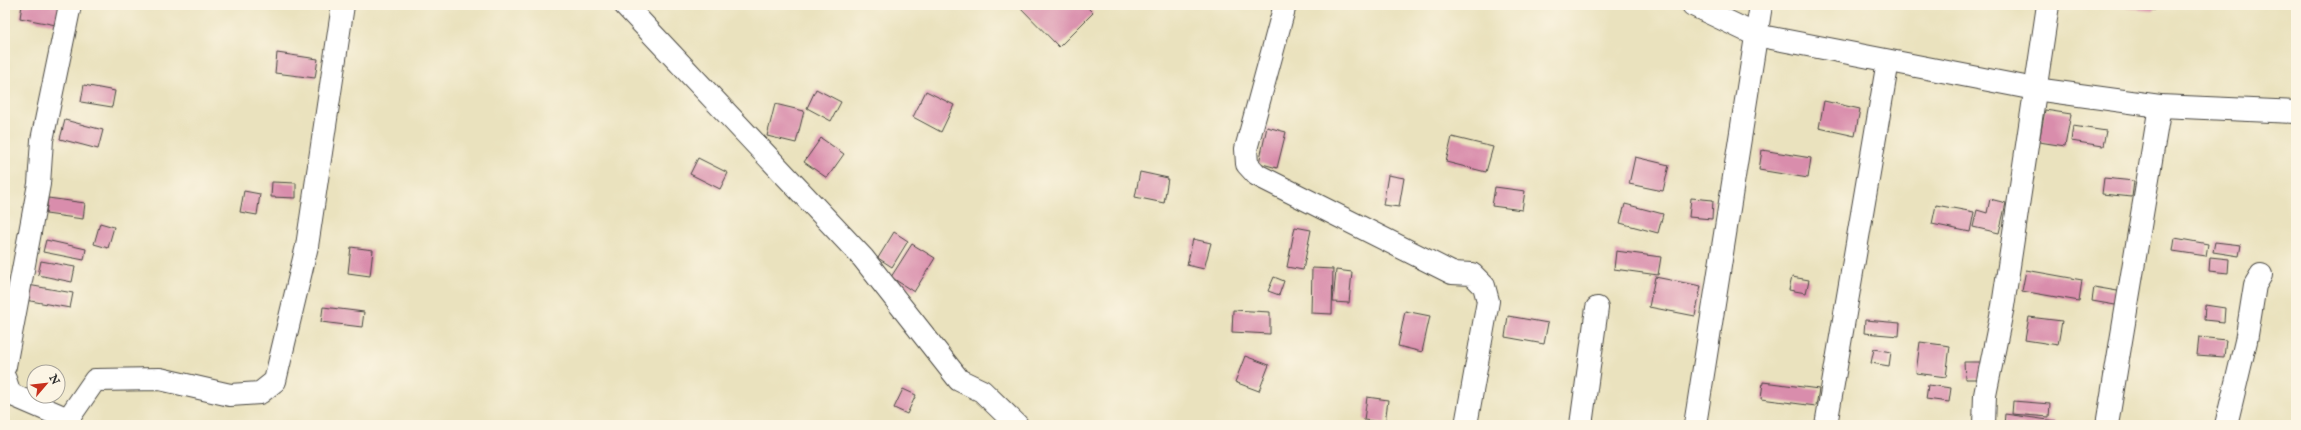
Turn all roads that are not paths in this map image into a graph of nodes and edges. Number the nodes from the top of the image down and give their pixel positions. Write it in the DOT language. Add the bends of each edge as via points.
graph roads {
  1 [pos="70,5"];
  2 [pos="343,5"];
  3 [pos="625,5"];
  4 [pos="1285,5"];
  5 [pos="1693,5"];
  6 [pos="1760,5"];
  7 [pos="2048,5"];
  8 [pos="1756,35"];
  9 [pos="1888,61"];
  10 [pos="2035,89"];
  11 [pos="2160,106"];
  12 [pos="2296,112"];
  13 [pos="2261,276"];
  14 [pos="1597,308"];
  15 [pos="5,366"];
  16 [pos="5,379"];
  17 [pos="67,422"];
  18 [pos="1017,425"];
  19 [pos="1466,425"];
  20 [pos="1581,425"];
  21 [pos="1695,425"];
  22 [pos="1826,425"];
  23 [pos="1984,425"];
  24 [pos="2107,425"];
  25 [pos="2226,425"];
  1 -- 15 [label="street" via="42,140 39,184"];
  2 -- 17 [label="street" via="307,246 275,381 260,393 230,395 160,379 94,380"];
  3 -- 18 [label="street" via="863,258 959,380 982,391"];
  4 -- 19 [label="street" via="1246,149 1247,164 1257,175 1452,274 1472,274 1484,286 1488,301"];
  5 -- 8 [label="street"];
  6 -- 8 [label="street"];
  7 -- 10 [label="street"];
  8 -- 9 [label="street"];
  8 -- 21 [label="street"];
  9 -- 10 [label="street"];
  9 -- 22 [label="street"];
  10 -- 11 [label="street"];
  10 -- 23 [label="street" via="2003,306 1985,395"];
  11 -- 12 [label="street"];
  11 -- 24 [label="street"];
  13 -- 25 [label="street" via="2255,286 2246,341"];
  14 -- 20 [label="street"];
  16 -- 17 [label="street" via="10,394"];
}
